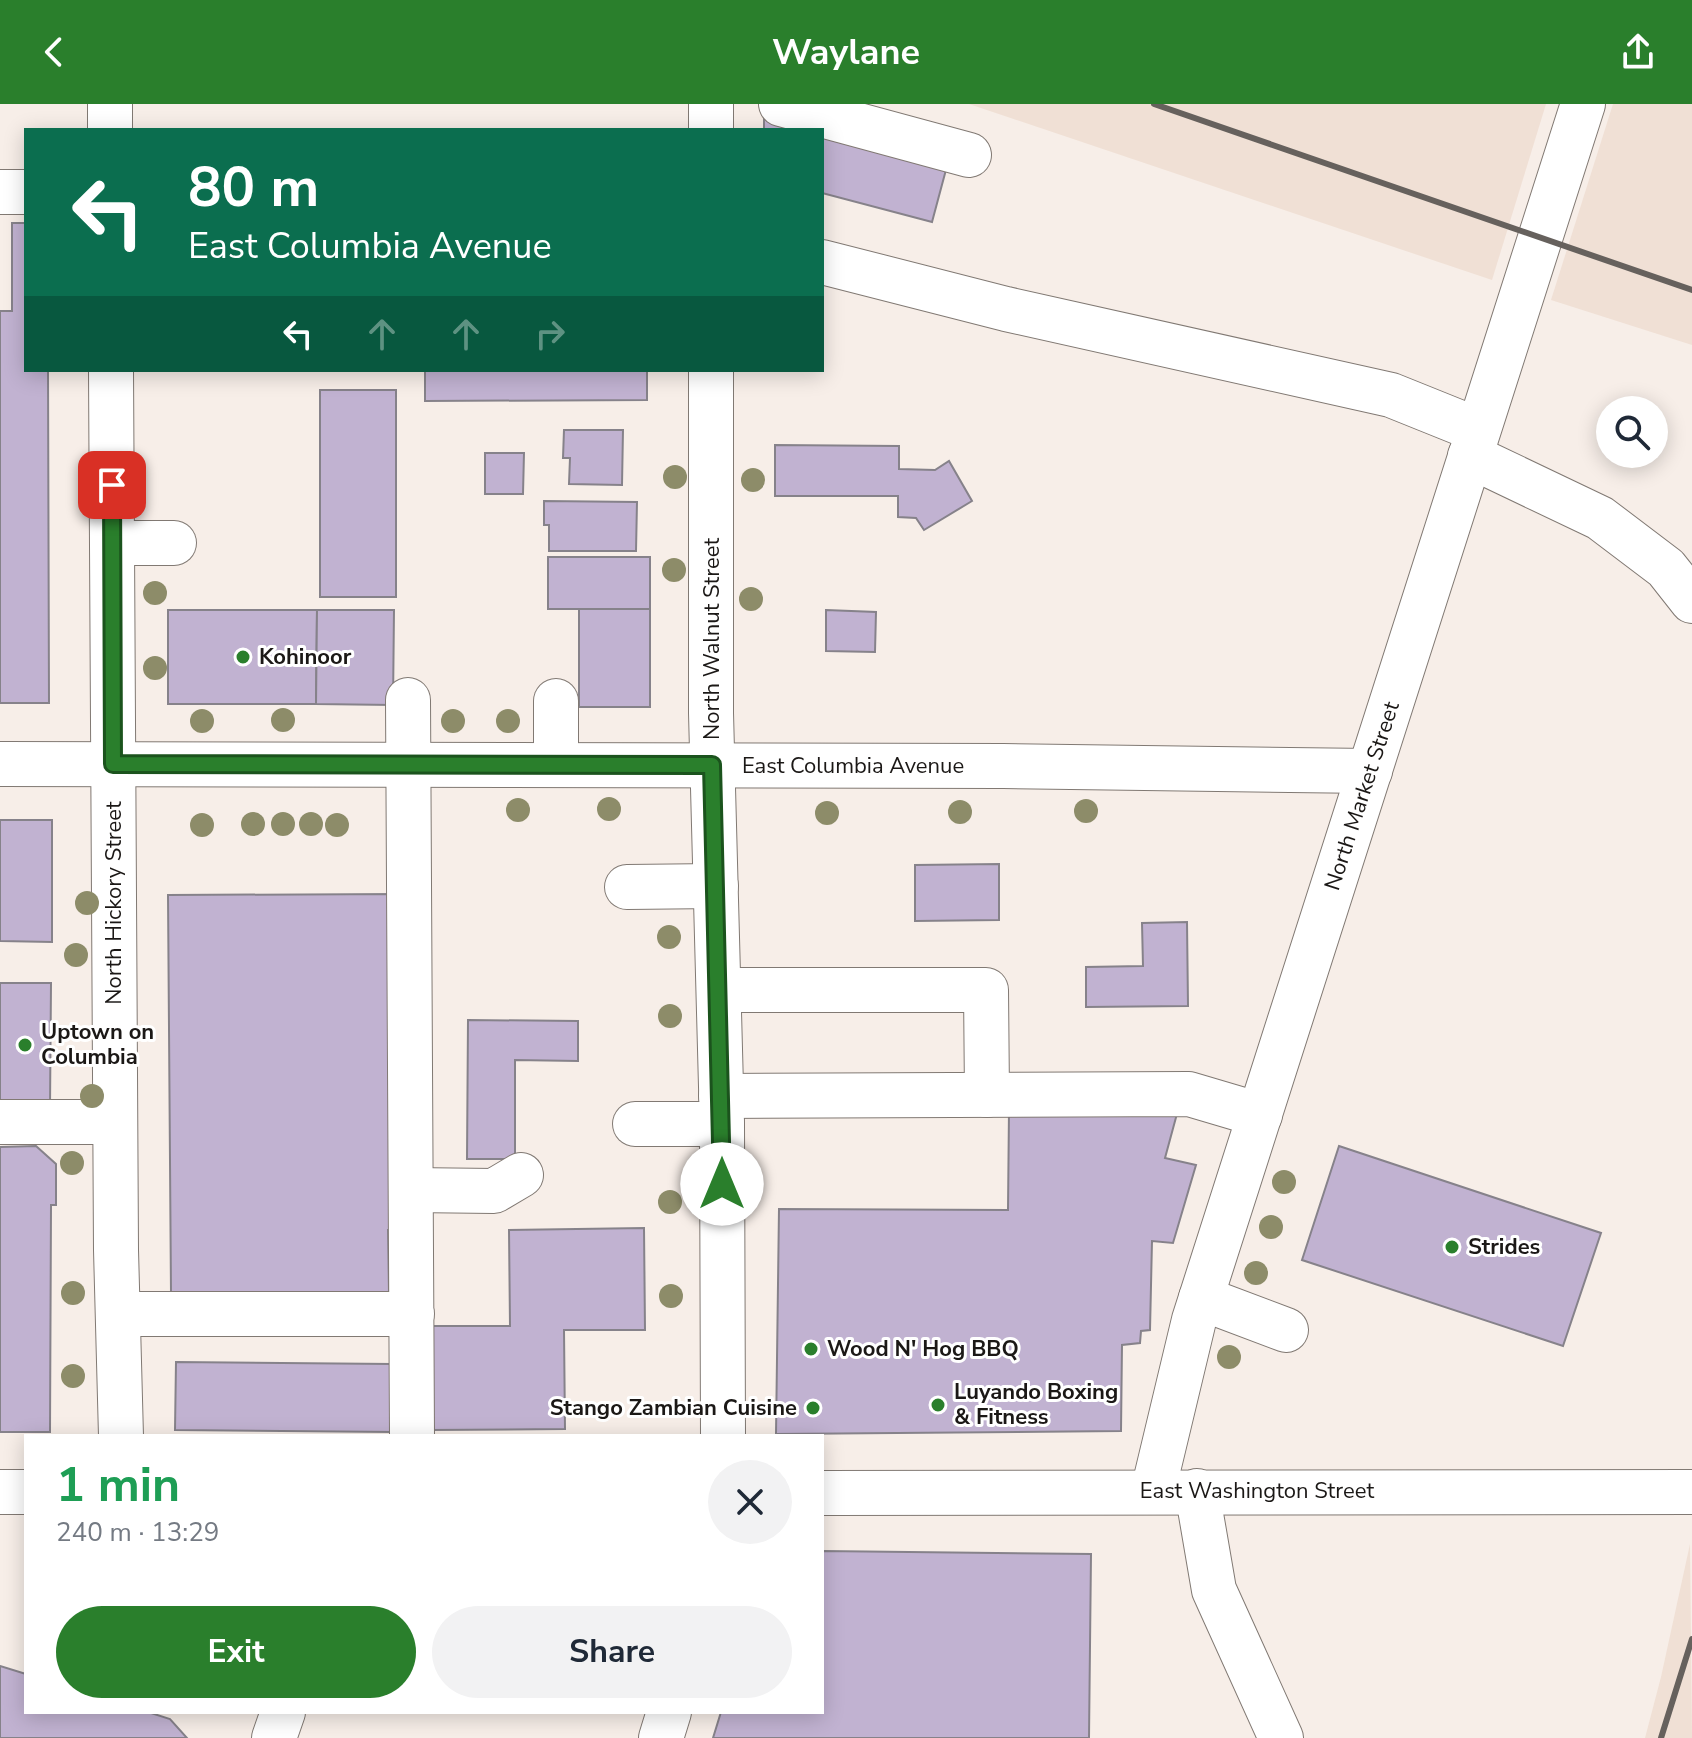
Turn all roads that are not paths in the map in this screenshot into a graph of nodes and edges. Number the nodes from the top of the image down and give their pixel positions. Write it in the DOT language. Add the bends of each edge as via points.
graph roads {
  1 [pos="110,104"];
  2 [pos="711,104"];
  3 [pos="781,104"];
  4 [pos="1583,104"];
  5 [pos="110,128"];
  6 [pos="711,128"];
  7 [pos="969,155"];
  8 [pos="0,192"];
  9 [pos="24,192"];
  10 [pos="824,263"];
  11 [pos="111,372"];
  12 [pos="711,372"];
  13 [pos="1474,443"];
  14 [pos="112,543"];
  15 [pos="174,543"];
  16 [pos="1692,601"];
  17 [pos="408,700"];
  18 [pos="556,701"];
  19 [pos="0,764"];
  20 [pos="113,764"];
  21 [pos="408,765"];
  22 [pos="556,765"];
  23 [pos="712,765"];
  24 [pos="1370,771"];
  25 [pos="716,886"];
  26 [pos="627,887"];
  27 [pos="719,990"];
  28 [pos="987,1095"];
  29 [pos="722,1110"];
  30 [pos="1260,1115"];
  31 [pos="0,1122"];
  32 [pos="115,1122"];
  33 [pos="635,1124"];
  34 [pos="521,1175"];
  35 [pos="411,1190"];
  36 [pos="1201,1298"];
  37 [pos="118,1314"];
  38 [pos="412,1314"];
  39 [pos="1286,1330"];
  40 [pos="121,1434"];
  41 [pos="412,1434"];
  42 [pos="723,1434"];
  43 [pos="1153,1491"];
  44 [pos="1197,1491"];
  45 [pos="0,1492"];
  46 [pos="24,1492"];
  47 [pos="1692,1492"];
  48 [pos="824,1493"];
  49 [pos="282,1714"];
  50 [pos="668,1714"];
  51 [pos="274,1738"];
  52 [pos="661,1738"];
  53 [pos="1281,1738"];
  1 -- 5 [label="street"];
  2 -- 6 [label="street"];
  3 -- 7 [label="street"];
  4 -- 13 [label="street, North Market Street"];
  8 -- 9 [label="street"];
  10 -- 13 [label="street" via="1391,395"];
  11 -- 14 [label="street, North Hickory Street"];
  12 -- 23 [label="street, North Walnut Street"];
  13 -- 16 [label="street" via="1600,518 1666,568"];
  13 -- 24 [label="street, North Market Street"];
  14 -- 15 [label="street"];
  14 -- 20 [label="street, North Hickory Street"];
  17 -- 21 [label="street"];
  18 -- 22 [label="street"];
  19 -- 20 [label="street, East Columbia Avenue"];
  20 -- 21 [label="street, East Columbia Avenue"];
  20 -- 32 [label="street, North Hickory Street"];
  21 -- 22 [label="street, East Columbia Avenue"];
  21 -- 35 [label="street"];
  22 -- 23 [label="street, East Columbia Avenue"];
  23 -- 24 [label="street, East Columbia Avenue"];
  23 -- 25 [label="street, North Walnut Street"];
  24 -- 30 [label="street, North Market Street"];
  25 -- 26 [label="street"];
  25 -- 27 [label="street, North Walnut Street"];
  27 -- 28 [label="street" via="986,990"];
  27 -- 29 [label="street, North Walnut Street"];
  28 -- 29 [label="street"];
  28 -- 30 [label="street" via="1189,1094"];
  29 -- 33 [label="street"];
  29 -- 42 [label="street, North Walnut Street"];
  30 -- 36 [label="street, North Market Street"];
  31 -- 32 [label="street"];
  32 -- 37 [label="street, North Hickory Street"];
  34 -- 35 [label="street" via="494,1191"];
  35 -- 38 [label="street"];
  36 -- 39 [label="street"];
  36 -- 43 [label="street, North Market Street"];
  37 -- 38 [label="street"];
  37 -- 40 [label="street, North Hickory Street"];
  38 -- 41 [label="street"];
  43 -- 44 [label="street, East Washington Street"];
  43 -- 48 [label="street, East Washington Street"];
  44 -- 47 [label="street, East Washington Street"];
  44 -- 53 [label="street" via="1214,1590"];
  45 -- 46 [label="street"];
  49 -- 51 [label="street"];
  50 -- 52 [label="street"];
}
